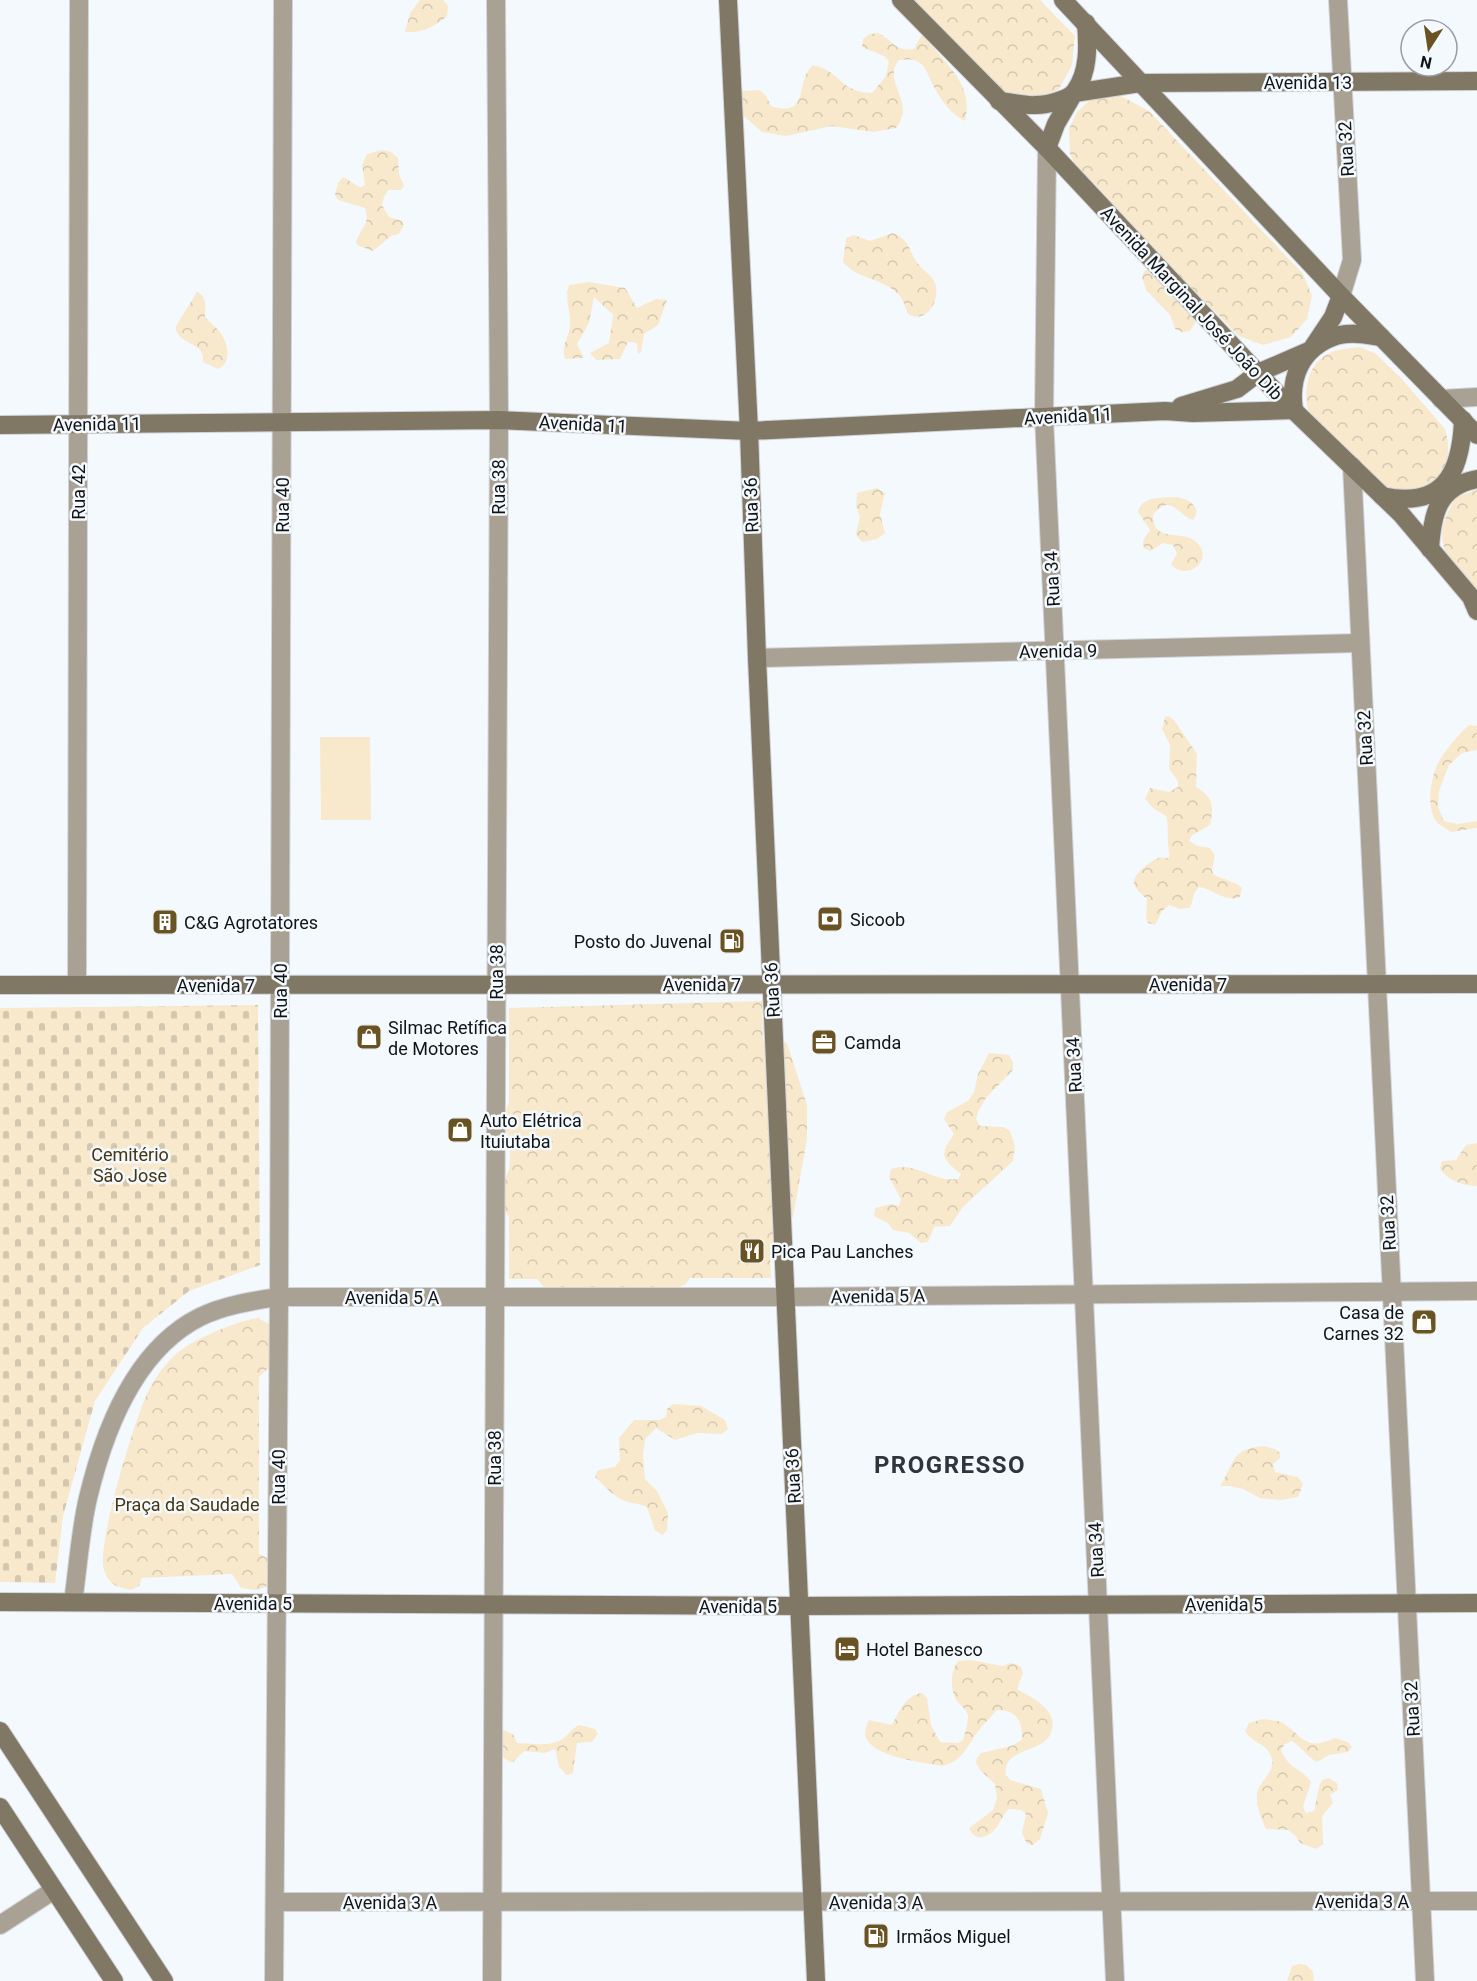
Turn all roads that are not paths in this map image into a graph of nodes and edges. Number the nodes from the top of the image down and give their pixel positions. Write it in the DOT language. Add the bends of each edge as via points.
graph roads {
  1 [pos="79,0"];
  2 [pos="283,0"];
  3 [pos="496,0"];
  4 [pos="728,0"];
  5 [pos="901,0"];
  6 [pos="1063,0"];
  7 [pos="1338,0"];
  8 [pos="1086,24"];
  9 [pos="1477,81"];
  10 [pos="1342,82"];
  11 [pos="1140,83"];
  12 [pos="1074,93"];
  13 [pos="999,101"];
  14 [pos="1047,148"];
  15 [pos="1341,296"];
  16 [pos="1381,338"];
  17 [pos="1311,350"];
  18 [pos="1258,373"];
  19 [pos="1477,397"];
  20 [pos="1441,399"];
  21 [pos="1294,410"];
  22 [pos="1165,411"];
  23 [pos="1044,417"];
  24 [pos="499,420"];
  25 [pos="1463,420"];
  26 [pos="282,422"];
  27 [pos="78,424"];
  28 [pos="0,425"];
  29 [pos="749,431"];
  30 [pos="1477,435"];
  31 [pos="1352,466"];
  32 [pos="1477,479"];
  33 [pos="1382,496"];
  34 [pos="1430,549"];
  35 [pos="1477,612"];
  36 [pos="1360,643"];
  37 [pos="1055,651"];
  38 [pos="757,658"];
  39 [pos="496,984"];
  40 [pos="772,984"];
  41 [pos="1070,984"];
  42 [pos="1377,984"];
  43 [pos="1477,984"];
  44 [pos="0,985"];
  45 [pos="76,985"];
  46 [pos="280,985"];
  47 [pos="1477,1291"];
  48 [pos="1392,1292"];
  49 [pos="1084,1294"];
  50 [pos="279,1297"];
  51 [pos="495,1297"];
  52 [pos="785,1297"];
  53 [pos="0,1602"];
  54 [pos="73,1602"];
  55 [pos="277,1603"];
  56 [pos="1406,1603"];
  57 [pos="1477,1603"];
  58 [pos="494,1604"];
  59 [pos="1098,1605"];
  60 [pos="799,1606"];
  61 [pos="0,1731"];
  62 [pos="0,1807"];
  63 [pos="54,1890"];
  64 [pos="1421,1901"];
  65 [pos="1477,1901"];
  66 [pos="275,1902"];
  67 [pos="492,1902"];
  68 [pos="813,1902"];
  69 [pos="1112,1902"];
  70 [pos="0,1925"];
  71 [pos="114,1981"];
  72 [pos="164,1981"];
  73 [pos="274,1981"];
  74 [pos="492,1981"];
  75 [pos="816,1981"];
  76 [pos="1115,1981"];
  77 [pos="1425,1981"];
  1 -- 27 [label="street, Rua 42"];
  2 -- 26 [label="street, Rua 40"];
  3 -- 24 [label="street, Rua 38"];
  4 -- 29 [label="street, Rua 36"];
  5 -- 13 [label="street, Avenida Marginal José João Dib"];
  6 -- 8 [label="street"];
  7 -- 10 [label="street, Rua 32"];
  8 -- 11 [label="street"];
  8 -- 12 [label="street" via="1088,54"];
  9 -- 10 [label="street, Avenida 13"];
  10 -- 11 [label="street, Avenida 13"];
  10 -- 15 [label="street, Rua 32" via="1352,260"];
  11 -- 12 [label="street, Avenida 13"];
  11 -- 15 [label="street"];
  12 -- 13 [label="street, Avenida 13" via="1036,105"];
  12 -- 14 [label="street"];
  13 -- 14 [label="street, Avenida Marginal José João Dib"];
  14 -- 18 [label="street, Avenida Marginal José João Dib"];
  14 -- 23 [label="street, Rua 34"];
  15 -- 16 [label="street"];
  15 -- 17 [label="street" via="1333,317"];
  16 -- 17 [label="street" via="1334,336"];
  16 -- 20 [label="street"];
  17 -- 18 [label="street, Avenida 11"];
  17 -- 21 [label="street" via="1298,368 1291,392"];
  18 -- 21 [label="street, Avenida Marginal José João Dib"];
  18 -- 22 [label="street, Avenida 11" via="1237,388"];
  19 -- 20 [label="street"];
  20 -- 25 [label="street"];
  21 -- 22 [label="street, Avenida 11"];
  21 -- 31 [label="street, Avenida Marginal José João Dib"];
  22 -- 23 [label="street, Avenida 11"];
  23 -- 29 [label="street, Avenida 11"];
  23 -- 37 [label="street, Rua 34"];
  24 -- 26 [label="street, Avenida 11"];
  24 -- 29 [label="street, Avenida 11"];
  24 -- 39 [label="street, Rua 38"];
  25 -- 30 [label="street"];
  25 -- 33 [label="street" via="1456,466 1441,486 1428,496 1413,499"];
  26 -- 27 [label="street, Avenida 11"];
  26 -- 46 [label="street, Rua 40"];
  27 -- 28 [label="street, Avenida 11"];
  27 -- 45 [label="street, Rua 42"];
  29 -- 38 [label="street, Rua 36"];
  31 -- 33 [label="street, Avenida Marginal José João Dib"];
  31 -- 36 [label="street, Rua 32"];
  32 -- 34 [label="street" via="1447,492 1439,502"];
  33 -- 34 [label="street, Avenida Marginal José João Dib"];
  34 -- 35 [label="street, Avenida Marginal José João Dib" via="1471,597"];
  36 -- 37 [label="street, Avenida 9"];
  36 -- 42 [label="street, Rua 32"];
  37 -- 38 [label="street, Avenida 9"];
  37 -- 41 [label="street, Rua 34"];
  38 -- 40 [label="street, Rua 36"];
  39 -- 40 [label="street, Avenida 7"];
  39 -- 46 [label="street, Avenida 7"];
  39 -- 51 [label="street, Rua 38"];
  40 -- 41 [label="street, Avenida 7"];
  40 -- 52 [label="street, Rua 36"];
  41 -- 42 [label="street, Avenida 7"];
  41 -- 49 [label="street, Rua 34"];
  42 -- 43 [label="street, Avenida 7"];
  42 -- 48 [label="street, Rua 32"];
  44 -- 45 [label="street, Avenida 7"];
  45 -- 46 [label="street, Avenida 7"];
  46 -- 50 [label="street, Rua 40"];
  47 -- 48 [label="street, Avenida 5 A"];
  48 -- 49 [label="street, Avenida 5 A"];
  48 -- 56 [label="street, Rua 32"];
  49 -- 52 [label="street, Avenida 5 A"];
  49 -- 59 [label="street, Rua 34"];
  50 -- 51 [label="street, Avenida 5 A"];
  50 -- 54 [label="street" via="232,1305 199,1317 172,1336 142,1367 105,1440 87,1500"];
  50 -- 55 [label="street, Rua 40"];
  51 -- 52 [label="street, Avenida 5 A"];
  51 -- 58 [label="street, Rua 38"];
  52 -- 60 [label="street, Rua 36"];
  53 -- 54 [label="street, Avenida 5"];
  54 -- 55 [label="street, Avenida 5"];
  55 -- 58 [label="street, Avenida 5"];
  55 -- 66 [label="street, Rua 40"];
  56 -- 57 [label="street, Avenida 5"];
  56 -- 59 [label="street, Avenida 5"];
  56 -- 64 [label="street, Rua 32"];
  58 -- 60 [label="street, Avenida 5"];
  58 -- 67 [label="street, Rua 38"];
  59 -- 60 [label="street, Avenida 5"];
  59 -- 69 [label="street, Rua 34"];
  60 -- 68 [label="street, Rua 36"];
  61 -- 72 [label="street"];
  62 -- 63 [label="street"];
  63 -- 70 [label="street"];
  63 -- 71 [label="street"];
  64 -- 65 [label="street, Avenida 3 A"];
  64 -- 69 [label="street, Avenida 3 A"];
  64 -- 77 [label="street, Rua 32"];
  66 -- 67 [label="street, Avenida 3 A"];
  66 -- 73 [label="street, Rua 40"];
  67 -- 68 [label="street, Avenida 3 A"];
  67 -- 74 [label="street, Rua 38"];
  68 -- 69 [label="street, Avenida 3 A"];
  68 -- 75 [label="street, Rua 36"];
  69 -- 76 [label="street, Rua 34"];
}
